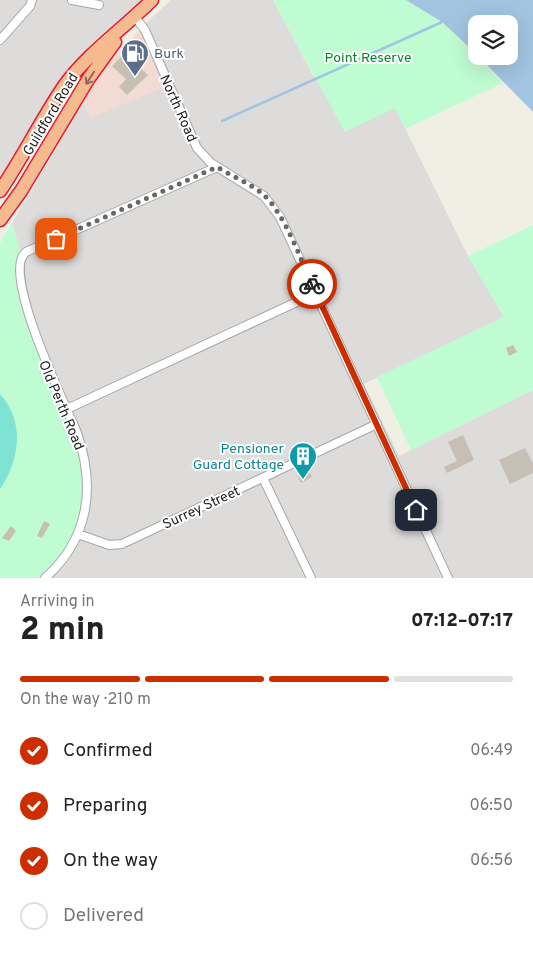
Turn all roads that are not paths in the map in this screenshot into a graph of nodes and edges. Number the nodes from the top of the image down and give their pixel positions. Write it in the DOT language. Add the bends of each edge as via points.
graph roads {
  1 [pos="32,0"];
  2 [pos="72,0"];
  3 [pos="152,0"];
  4 [pos="99,5"];
  5 [pos="131,20"];
  6 [pos="0,40"];
  7 [pos="217,167"];
  8 [pos="0,191"];
  9 [pos="0,220"];
  10 [pos="316,293"];
  11 [pos="67,409"];
  12 [pos="377,424"];
  13 [pos="264,478"];
  14 [pos="78,534"];
  15 [pos="44,578"];
  16 [pos="311,578"];
  17 [pos="448,578"];
  1 -- 6 [label="street"];
  2 -- 4 [label="street"];
  3 -- 5 [label="highway, Guildford Road"];
  5 -- 7 [label="street, North Road" via="145,30 197,148"];
  5 -- 8 [label="highway, Guildford Road" via="64,86"];
  5 -- 9 [label="highway, Guildford Road, one-way" via="89,78 22,191"];
  7 -- 10 [label="street, North Road" via="258,191 275,208"];
  7 -- 11 [label="street, Old Perth Road" via="21,254 15,278 22,312"];
  10 -- 11 [label="street"];
  10 -- 12 [label="street, North Road"];
  11 -- 14 [label="street, Old Perth Road" via="82,448 87,474 85,510"];
  12 -- 13 [label="street, Surrey Street"];
  12 -- 17 [label="street, North Road"];
  13 -- 14 [label="street, Surrey Street" via="122,544 109,545"];
  13 -- 16 [label="street"];
  14 -- 15 [label="street, Old Perth Road" via="58,565"];
}
